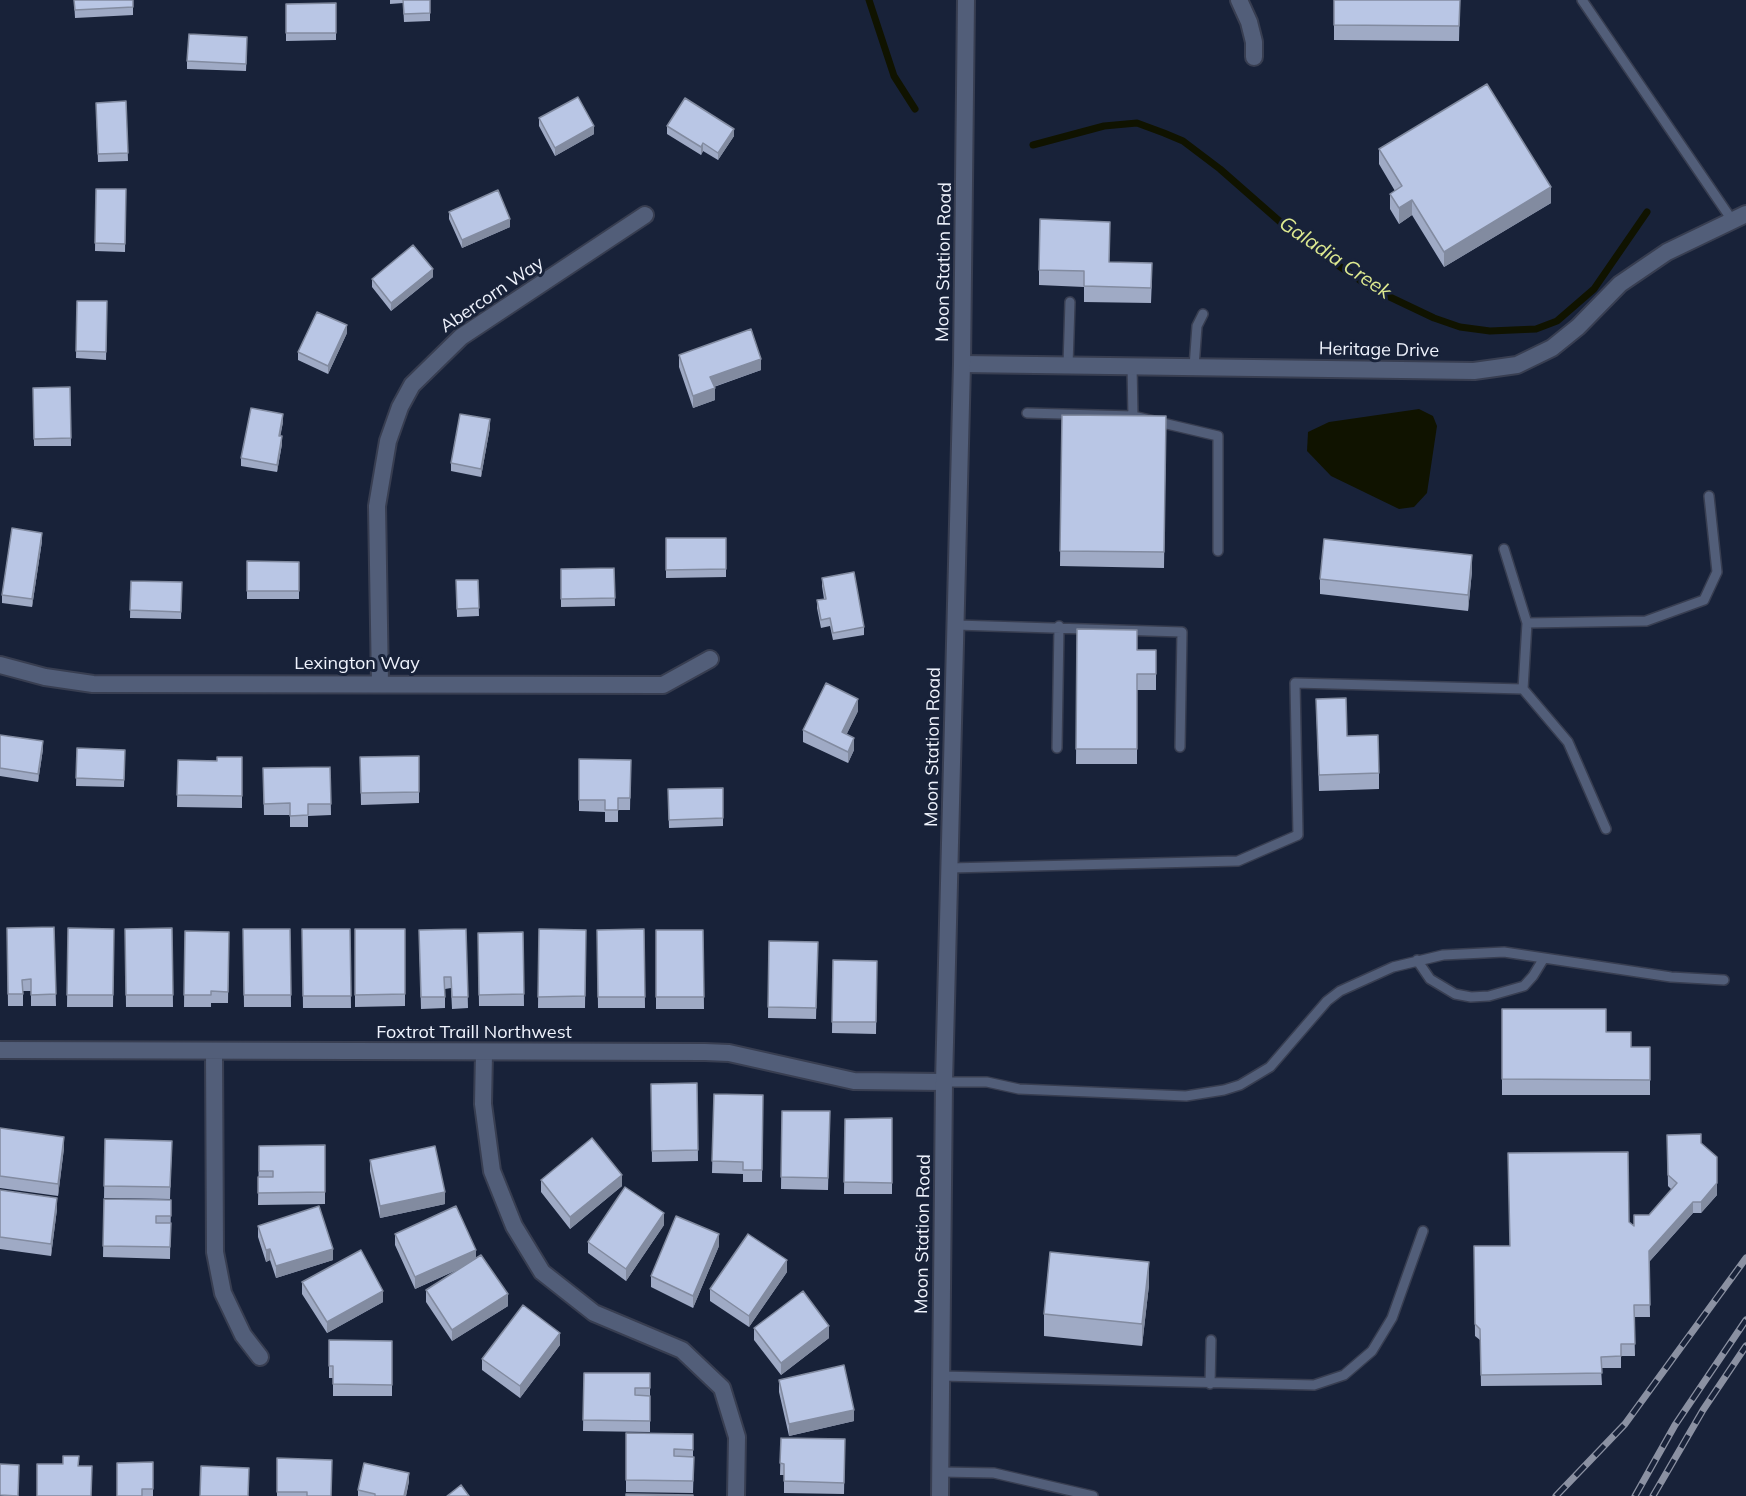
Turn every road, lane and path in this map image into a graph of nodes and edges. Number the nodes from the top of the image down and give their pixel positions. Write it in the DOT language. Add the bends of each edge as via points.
graph roads {
  1 [pos="966,0"];
  2 [pos="1239,0"];
  3 [pos="1582,0"];
  4 [pos="1254,57"];
  5 [pos="645,215"];
  6 [pos="1739,217"];
  7 [pos="1070,302"];
  8 [pos="1203,314"];
  9 [pos="962,364"];
  10 [pos="1068,365"];
  11 [pos="1132,366"];
  12 [pos="1194,367"];
  13 [pos="1027,413"];
  14 [pos="1134,416"];
  15 [pos="1709,496"];
  16 [pos="1504,549"];
  17 [pos="1218,551"];
  18 [pos="1527,622"];
  19 [pos="956,625"];
  20 [pos="1059,626"];
  21 [pos="710,659"];
  22 [pos="0,665"];
  23 [pos="380,684"];
  24 [pos="1523,689"];
  25 [pos="1180,747"];
  26 [pos="1057,748"];
  27 [pos="1606,829"];
  28 [pos="950,868"];
  29 [pos="1544,958"];
  30 [pos="1417,960"];
  31 [pos="1724,980"];
  32 [pos="0,1050"];
  33 [pos="213,1051"];
  34 [pos="484,1053"];
  35 [pos="944,1082"];
  36 [pos="1423,1231"];
  37 [pos="1211,1340"];
  38 [pos="260,1357"];
  39 [pos="941,1376"];
  40 [pos="1210,1384"];
  41 [pos="941,1472"];
  42 [pos="1053,1491"];
  43 [pos="736,1496"];
  44 [pos="940,1496"];
  45 [pos="1094,1496"];
  1 -- 9 [label="street, Moon Station Road"];
  2 -- 4 [label="street" via="1249,22"];
  3 -- 6 [label="lane"];
  5 -- 23 [label="street, Abercorn Way" via="461,337 412,385 388,441 377,506"];
  6 -- 12 [label="street, Heritage Drive" via="1658,259 1620,284 1552,348 1517,365 1474,371"];
  7 -- 10 [label="lane"];
  8 -- 12 [label="lane" via="1197,326"];
  9 -- 10 [label="street, Heritage Drive"];
  9 -- 19 [label="street, Moon Station Road"];
  10 -- 11 [label="street, Heritage Drive"];
  11 -- 12 [label="street, Heritage Drive"];
  11 -- 14 [label="lane"];
  13 -- 14 [label="lane"];
  14 -- 17 [label="lane" via="1218,436"];
  15 -- 18 [label="lane" via="1717,572 1704,600 1646,621"];
  16 -- 18 [label="lane"];
  18 -- 24 [label="lane"];
  19 -- 20 [label="lane"];
  19 -- 28 [label="street, Moon Station Road"];
  20 -- 25 [label="lane" via="1182,632"];
  20 -- 26 [label="lane"];
  21 -- 23 [label="street, Lexington Way" via="663,685"];
  22 -- 23 [label="street, Lexington Way" via="93,684"];
  24 -- 27 [label="lane" via="1568,742"];
  24 -- 28 [label="lane" via="1295,683 1298,835 1238,861"];
  28 -- 35 [label="street, Moon Station Road"];
  29 -- 30 [label="lane" via="1504,952"];
  29 -- 30 [label="lane" via="1524,986 1471,998 1455,994 1430,979"];
  29 -- 31 [label="lane" via="1671,977"];
  30 -- 35 [label="lane" via="1366,977 1340,991 1270,1067 1224,1090 1186,1096"];
  32 -- 33 [label="street, Foxtrot Traill Northwest"];
  33 -- 34 [label="street, Foxtrot Traill Northwest"];
  33 -- 38 [label="street" via="215,1252 223,1293 243,1335"];
  34 -- 35 [label="street, Foxtrot Traill Northwest" via="729,1053 854,1081"];
  34 -- 43 [label="street" via="483,1104 492,1171 514,1226 542,1272 594,1313 682,1350 722,1388 738,1437"];
  35 -- 39 [label="street, Moon Station Road"];
  36 -- 40 [label="lane" via="1392,1318 1372,1351 1344,1375 1314,1385"];
  37 -- 40 [label="lane"];
  39 -- 40 [label="lane"];
  39 -- 41 [label="street, Moon Station Road"];
  41 -- 42 [label="lane" via="994,1473"];
  41 -- 44 [label="street, Moon Station Road"];
  42 -- 45 [label="lane"];
}
